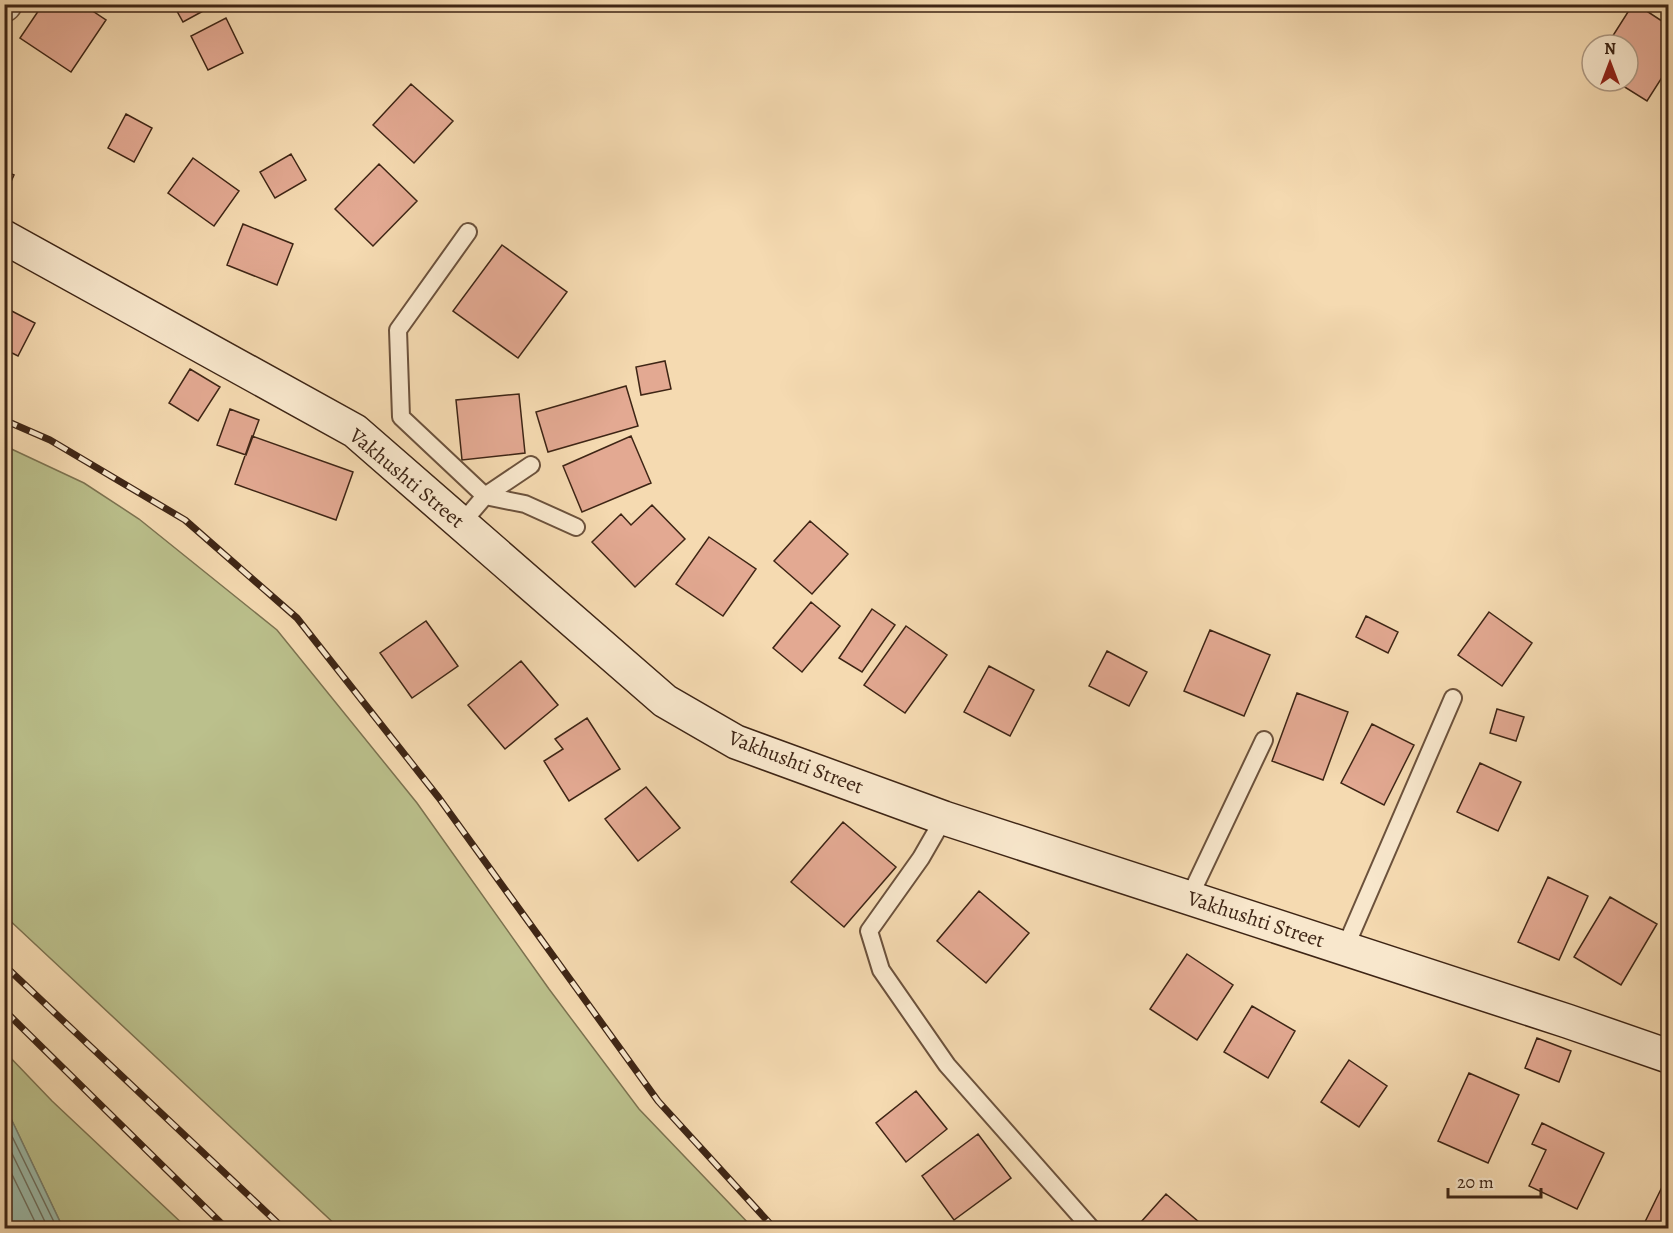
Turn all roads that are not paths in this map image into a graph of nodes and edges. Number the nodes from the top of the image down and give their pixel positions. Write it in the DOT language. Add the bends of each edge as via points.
graph roads {
  1 [pos="468,232"];
  2 [pos="4,237"];
  3 [pos="531,465"];
  4 [pos="485,496"];
  5 [pos="461,524"];
  6 [pos="576,527"];
  7 [pos="1453,698"];
  8 [pos="1264,740"];
  9 [pos="944,818"];
  10 [pos="1190,898"];
  11 [pos="1345,948"];
  12 [pos="1668,1056"];
  13 [pos="1091,1228"];
  1 -- 4 [label="lane" via="398,330 401,417"];
  2 -- 5 [label="street, Vakhushti Street" via="355,431"];
  3 -- 4 [label="lane"];
  4 -- 5 [label="lane"];
  4 -- 6 [label="lane" via="525,504"];
  5 -- 9 [label="street, Vakhushti Street" via="665,701 736,742"];
  7 -- 11 [label="lane"];
  8 -- 10 [label="lane"];
  9 -- 10 [label="street, Vakhushti Street"];
  9 -- 13 [label="lane" via="869,931 881,970 947,1065"];
  10 -- 11 [label="street, Vakhushti Street"];
  11 -- 12 [label="street, Vakhushti Street"];
}
